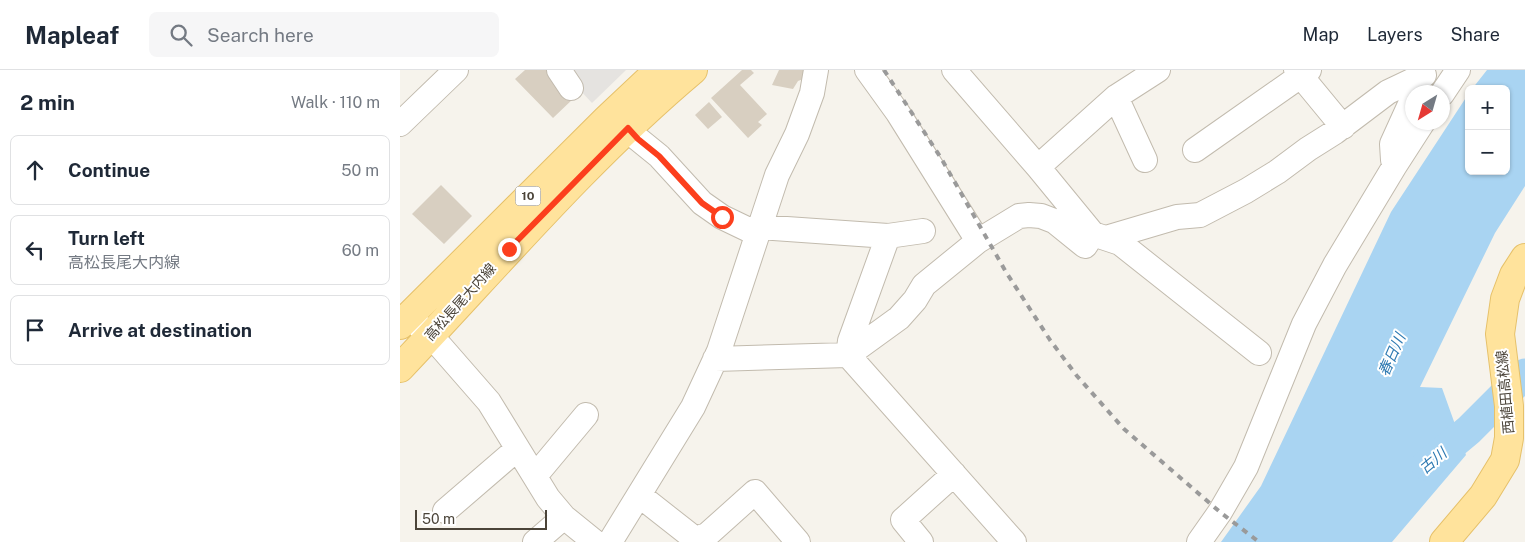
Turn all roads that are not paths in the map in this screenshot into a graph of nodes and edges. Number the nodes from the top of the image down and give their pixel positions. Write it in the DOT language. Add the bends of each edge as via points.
graph roads {
  1 [pos="659,70"];
  2 [pos="692,70"];
  3 [pos="816,70"];
  4 [pos="867,70"];
  5 [pos="954,70"];
  6 [pos="1158,70"];
  7 [pos="1458,70"];
  8 [pos="1302,72"];
  9 [pos="447,73"];
  10 [pos="1422,79"];
  11 [pos="1448,85"];
  12 [pos="1116,97"];
  13 [pos="1405,115"];
  14 [pos="400,124"];
  15 [pos="1343,127"];
  16 [pos="628,128"];
  17 [pos="1418,130"];
  18 [pos="1195,150"];
  19 [pos="1145,160"];
  20 [pos="1038,167"];
  21 [pos="1394,167"];
  22 [pos="759,227"];
  23 [pos="923,231"];
  24 [pos="888,236"];
  25 [pos="1099,236"];
  26 [pos="978,241"];
  27 [pos="1525,258"];
  28 [pos="403,316"];
  29 [pos="429,336"];
  30 [pos="1259,353"];
  31 [pos="848,355"];
  32 [pos="715,359"];
  33 [pos="400,368"];
  34 [pos="586,415"];
  35 [pos="1513,447"];
  36 [pos="517,449"];
  37 [pos="954,474"];
  38 [pos="535,476"];
  39 [pos="639,495"];
  40 [pos="446,511"];
  41 [pos="564,517"];
  42 [pos="710,538"];
  43 [pos="535,542"];
  44 [pos="595,542"];
  45 [pos="610,542"];
  46 [pos="798,542"];
  47 [pos="921,542"];
  48 [pos="1014,542"];
  49 [pos="1199,542"];
  50 [pos="1444,542"];
  1 -- 28 [label="main road, 高松長尾大内線 / 10"];
  2 -- 16 [label="main road, 高松長尾大内線 / 10"];
  3 -- 22 [label="street" via="812,93 777,174"];
  4 -- 26 [label="street" via="898,113"];
  5 -- 20 [label="street"];
  6 -- 12 [label="street"];
  7 -- 11 [label="street"];
  8 -- 15 [label="street"];
  8 -- 18 [label="street"];
  9 -- 14 [label="street"];
  10 -- 15 [label="street" via="1388,92"];
  12 -- 19 [label="street"];
  12 -- 20 [label="street"];
  13 -- 21 [label="street" via="1392,144"];
  15 -- 25 [label="street" via="1262,182 1200,214"];
  16 -- 22 [label="street" via="702,203 747,229"];
  16 -- 29 [label="main road, 高松長尾大内線 / 10"];
  17 -- 21 [label="street"];
  20 -- 25 [label="street"];
  21 -- 49 [label="street" via="1304,324 1246,467"];
  22 -- 24 [label="street"];
  22 -- 32 [label="street"];
  23 -- 24 [label="street"];
  24 -- 31 [label="street" via="850,341"];
  25 -- 26 [label="street" via="1086,246 1054,221 1029,214 1019,216"];
  25 -- 30 [label="street" via="1120,243"];
  26 -- 31 [label="street" via="924,285 899,318"];
  27 -- 35 [label="main road, 西植田高松線" via="1505,299 1500,334"];
  28 -- 29 [label="street"];
  29 -- 33 [label="main road, 高松長尾大内線 / 10"];
  29 -- 36 [label="street" via="489,402"];
  31 -- 32 [label="street"];
  31 -- 37 [label="street"];
  32 -- 39 [label="street" via="693,407"];
  34 -- 38 [label="street"];
  35 -- 50 [label="main road, 西植田高松線" via="1483,496"];
  36 -- 38 [label="street"];
  36 -- 40 [label="street"];
  37 -- 47 [label="street" via="903,520"];
  37 -- 48 [label="street"];
  38 -- 41 [label="street"];
  39 -- 42 [label="street" via="695,539"];
  39 -- 45 [label="street"];
  41 -- 43 [label="street"];
  41 -- 44 [label="street"];
  42 -- 46 [label="street" via="755,492"];
}
